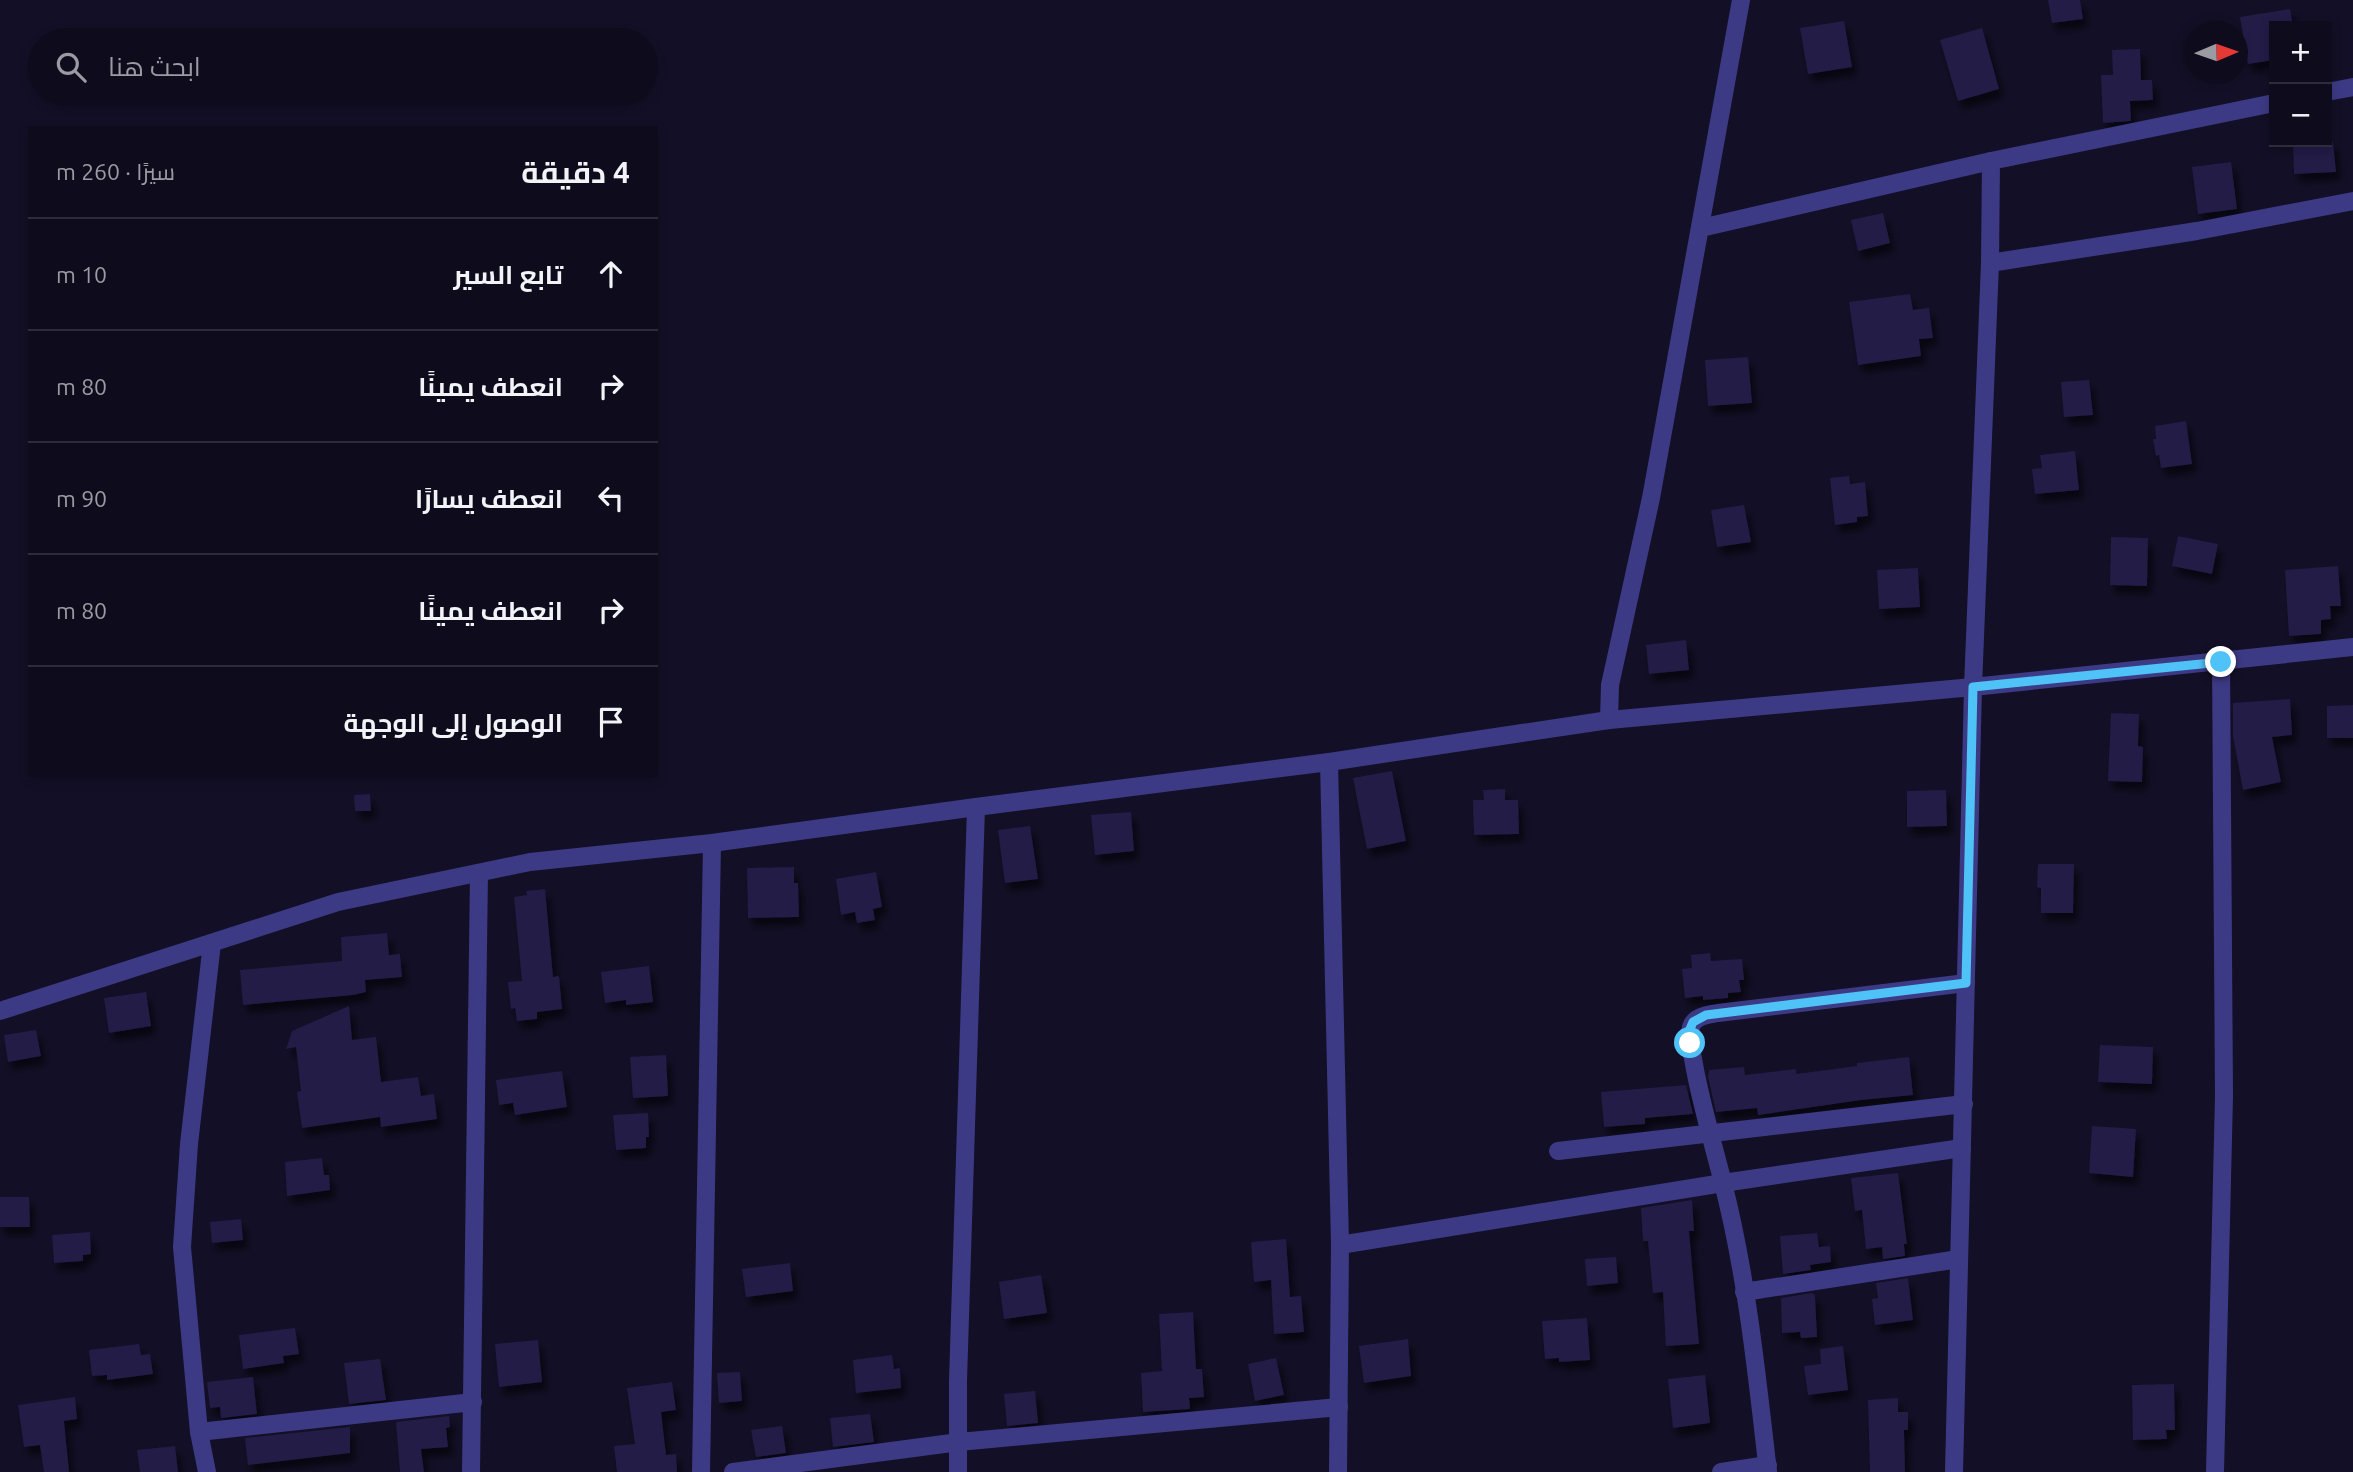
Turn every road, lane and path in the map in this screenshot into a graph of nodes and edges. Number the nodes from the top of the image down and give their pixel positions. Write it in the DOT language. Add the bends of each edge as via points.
graph roads {
  1 [pos="1741,0"];
  2 [pos="2353,87"];
  3 [pos="2332,91"];
  4 [pos="2269,104"];
  5 [pos="1992,161"];
  6 [pos="2353,201"];
  7 [pos="1701,228"];
  8 [pos="1990,262"];
  9 [pos="2353,647"];
  10 [pos="2221,662"];
  11 [pos="1973,687"];
  12 [pos="1609,720"];
  13 [pos="1329,762"];
  14 [pos="976,807"];
  15 [pos="712,844"];
  16 [pos="479,873"];
  17 [pos="212,943"];
  18 [pos="1966,983"];
  19 [pos="0,1010"];
  20 [pos="1964,1104"];
  21 [pos="1709,1135"];
  22 [pos="1962,1148"];
  23 [pos="1558,1150"];
  24 [pos="1723,1183"];
  25 [pos="1340,1245"];
  26 [pos="1959,1259"];
  27 [pos="1744,1292"];
  28 [pos="473,1402"];
  29 [pos="1339,1407"];
  30 [pos="199,1432"];
  31 [pos="959,1442"];
  32 [pos="1768,1468"];
  33 [pos="207,1472"];
  34 [pos="471,1472"];
  35 [pos="701,1472"];
  36 [pos="733,1472"];
  37 [pos="958,1472"];
  38 [pos="1338,1472"];
  39 [pos="1721,1472"];
  40 [pos="1954,1472"];
  41 [pos="2215,1472"];
  1 -- 7 [label="street"];
  2 -- 3 [label="street"];
  4 -- 5 [label="street"];
  5 -- 7 [label="street"];
  5 -- 8 [label="street"];
  6 -- 8 [label="street" via="2197,231"];
  7 -- 12 [label="street" via="1611,685"];
  8 -- 11 [label="street"];
  9 -- 10 [label="street"];
  10 -- 11 [label="street"];
  10 -- 41 [label="street" via="2224,1096"];
  11 -- 12 [label="street"];
  11 -- 18 [label="street"];
  12 -- 13 [label="street"];
  13 -- 14 [label="street"];
  13 -- 25 [label="street"];
  14 -- 15 [label="street"];
  14 -- 31 [label="street"];
  15 -- 16 [label="street" via="530,862"];
  15 -- 35 [label="street"];
  16 -- 17 [label="street" via="338,902"];
  16 -- 28 [label="street"];
  17 -- 19 [label="street"];
  17 -- 30 [label="street" via="182,1247"];
  18 -- 20 [label="street"];
  18 -- 21 [label="street" via="1698,1018 1690,1029 1690,1043"];
  20 -- 21 [label="street"];
  20 -- 22 [label="street"];
  21 -- 23 [label="street"];
  21 -- 24 [label="street"];
  22 -- 24 [label="street"];
  22 -- 26 [label="street"];
  24 -- 25 [label="street"];
  24 -- 27 [label="street"];
  25 -- 29 [label="street"];
  26 -- 27 [label="street"];
  26 -- 40 [label="street"];
  27 -- 32 [label="street"];
  28 -- 30 [label="street"];
  28 -- 34 [label="street"];
  29 -- 31 [label="street"];
  29 -- 38 [label="street"];
  30 -- 33 [label="street"];
  31 -- 36 [label="street"];
  31 -- 37 [label="street"];
  32 -- 39 [label="street"];
}
